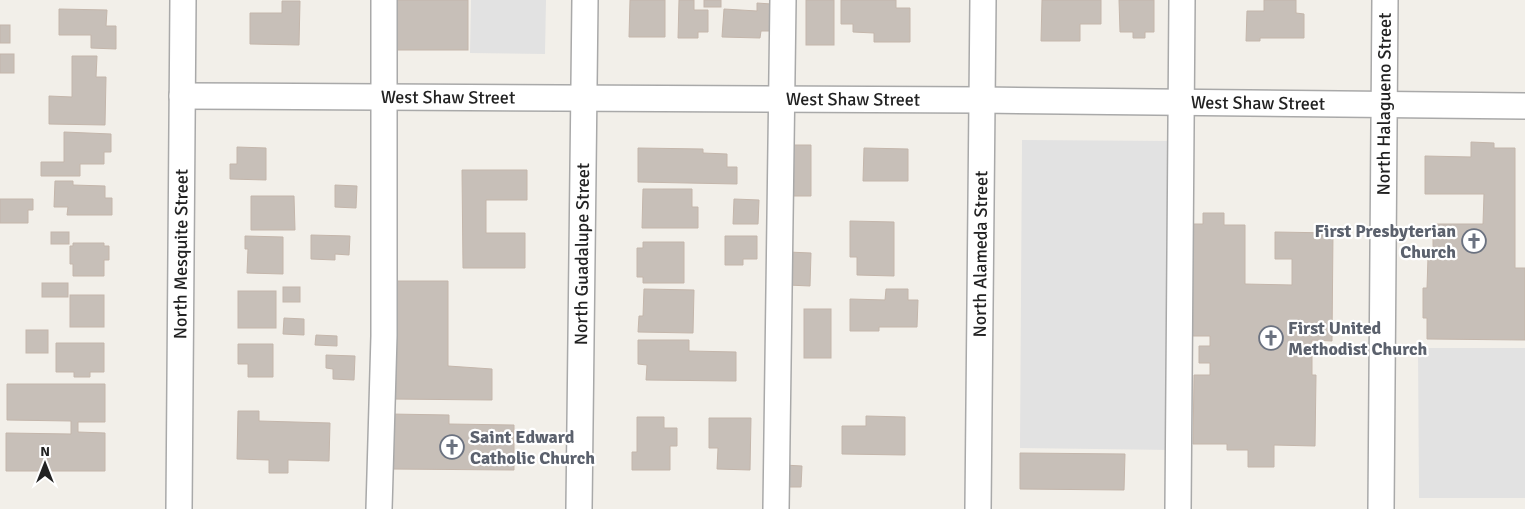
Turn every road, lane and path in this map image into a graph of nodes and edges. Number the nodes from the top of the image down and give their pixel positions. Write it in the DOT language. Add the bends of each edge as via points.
graph roads {
  1 [pos="183,0"];
  2 [pos="384,0"];
  3 [pos="585,0"];
  4 [pos="783,0"];
  5 [pos="983,0"];
  6 [pos="1182,0"];
  7 [pos="1385,0"];
  8 [pos="182,96"];
  9 [pos="383,97"];
  10 [pos="585,99"];
  11 [pos="781,99"];
  12 [pos="982,100"];
  13 [pos="1181,103"];
  14 [pos="1384,105"];
  15 [pos="1525,106"];
  16 [pos="179,509"];
  17 [pos="379,509"];
  18 [pos="579,509"];
  19 [pos="776,509"];
  20 [pos="978,509"];
  21 [pos="1178,509"];
  22 [pos="1381,509"];
  1 -- 8 [label="street, North Mesquite Street"];
  2 -- 9 [label="street"];
  3 -- 10 [label="street, North Guadalupe Street"];
  4 -- 11 [label="street"];
  5 -- 12 [label="street, North Alameda Street"];
  6 -- 13 [label="street"];
  7 -- 14 [label="street, North Halagueno Street"];
  8 -- 9 [label="street, West Shaw Street"];
  8 -- 16 [label="street, North Mesquite Street"];
  9 -- 10 [label="street, West Shaw Street"];
  9 -- 17 [label="street" via="384,336"];
  10 -- 11 [label="street, West Shaw Street"];
  10 -- 18 [label="street, North Guadalupe Street"];
  11 -- 12 [label="street, West Shaw Street"];
  11 -- 19 [label="street"];
  12 -- 13 [label="street, West Shaw Street"];
  12 -- 20 [label="street, North Alameda Street"];
  13 -- 14 [label="street, West Shaw Street"];
  13 -- 21 [label="street"];
  14 -- 15 [label="street, West Shaw Street"];
  14 -- 22 [label="street, North Halagueno Street"];
}
